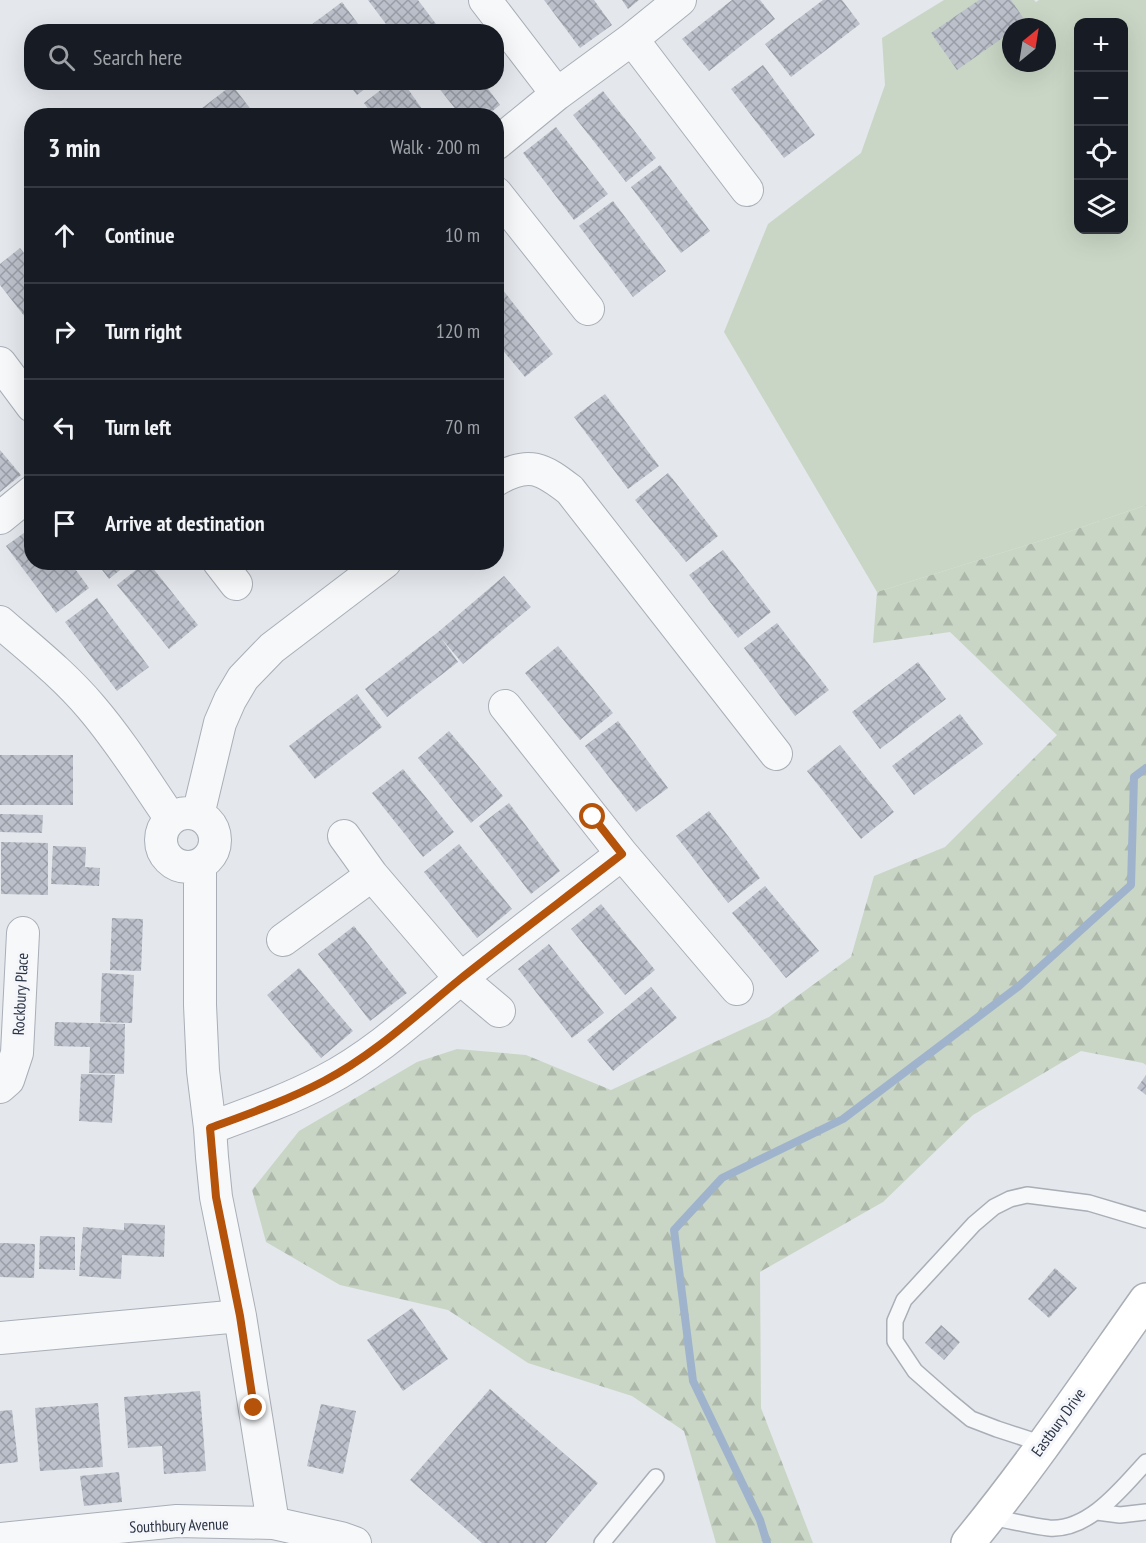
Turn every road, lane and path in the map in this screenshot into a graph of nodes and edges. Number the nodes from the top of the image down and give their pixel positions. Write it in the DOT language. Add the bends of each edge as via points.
graph roads {
  1 [pos="485,0"];
  2 [pos="680,0"];
  3 [pos="503,24"];
  4 [pos="504,25"];
  5 [pos="632,39"];
  6 [pos="557,94"];
  7 [pos="504,137"];
  8 [pos="747,190"];
  9 [pos="504,203"];
  10 [pos="588,309"];
  11 [pos="0,363"];
  12 [pos="24,395"];
  13 [pos="504,475"];
  14 [pos="24,498"];
  15 [pos="0,518"];
  16 [pos="374,570"];
  17 [pos="0,622"];
  18 [pos="505,706"];
  19 [pos="776,754"];
  20 [pos="184,817"];
  21 [pos="344,836"];
  22 [pos="622,854"];
  23 [pos="200,865"];
  24 [pos="372,875"];
  25 [pos="23,933"];
  26 [pos="282,940"];
  27 [pos="461,979"];
  28 [pos="737,989"];
  29 [pos="499,1011"];
  30 [pos="0,1087"];
  31 [pos="210,1128"];
  32 [pos="1146,1220"];
  33 [pos="1146,1300"];
  34 [pos="240,1316"];
  35 [pos="0,1338"];
  36 [pos="1043,1444"];
  37 [pos="1146,1462"];
  38 [pos="656,1477"];
  39 [pos="1097,1512"];
  40 [pos="1146,1512"];
  41 [pos="990,1517"];
  42 [pos="273,1523"];
  43 [pos="0,1539"];
  44 [pos="355,1543"];
  45 [pos="603,1543"];
  46 [pos="968,1543"];
  1 -- 3 [label="street"];
  2 -- 5 [label="street"];
  4 -- 6 [label="street"];
  5 -- 6 [label="street"];
  5 -- 8 [label="street"];
  6 -- 7 [label="street"];
  9 -- 10 [label="street"];
  11 -- 12 [label="street"];
  13 -- 19 [label="street" via="538,469 570,490"];
  14 -- 15 [label="street"];
  16 -- 20 [label="street" via="272,648 243,678 220,723"];
  17 -- 20 [label="street" via="63,677"];
  18 -- 22 [label="street"];
  20 -- 23 [label="street" via="205,819 215,834 213,852"];
  20 -- 23 [label="street" via="165,826 163,850 182,867"];
  21 -- 24 [label="street"];
  22 -- 27 [label="street"];
  22 -- 28 [label="street"];
  23 -- 31 [label="street" via="202,1060"];
  24 -- 26 [label="street"];
  24 -- 27 [label="street"];
  25 -- 30 [label="street, Rockbury Place" via="17,1053 8,1080"];
  27 -- 29 [label="street"];
  27 -- 31 [label="street" via="398,1031 325,1081"];
  31 -- 34 [label="street" via="216,1197"];
  32 -- 36 [label="lane" via="1089,1203 1027,1195 1010,1199 974,1224 904,1300 895,1321 895,1341 915,1371 971,1419"];
  33 -- 36 [label="street, Eastbury Drive"];
  34 -- 35 [label="street"];
  34 -- 42 [label="street"];
  36 -- 41 [label="street, Eastbury Drive"];
  37 -- 39 [label="lane"];
  38 -- 45 [label="lane"];
  39 -- 40 [label="lane"];
  39 -- 41 [label="lane" via="1071,1526 1050,1528"];
  41 -- 46 [label="street, Eastbury Drive"];
  42 -- 43 [label="street, Southbury Avenue" via="177,1521"];
  42 -- 44 [label="street, Southbury Avenue"];
}
